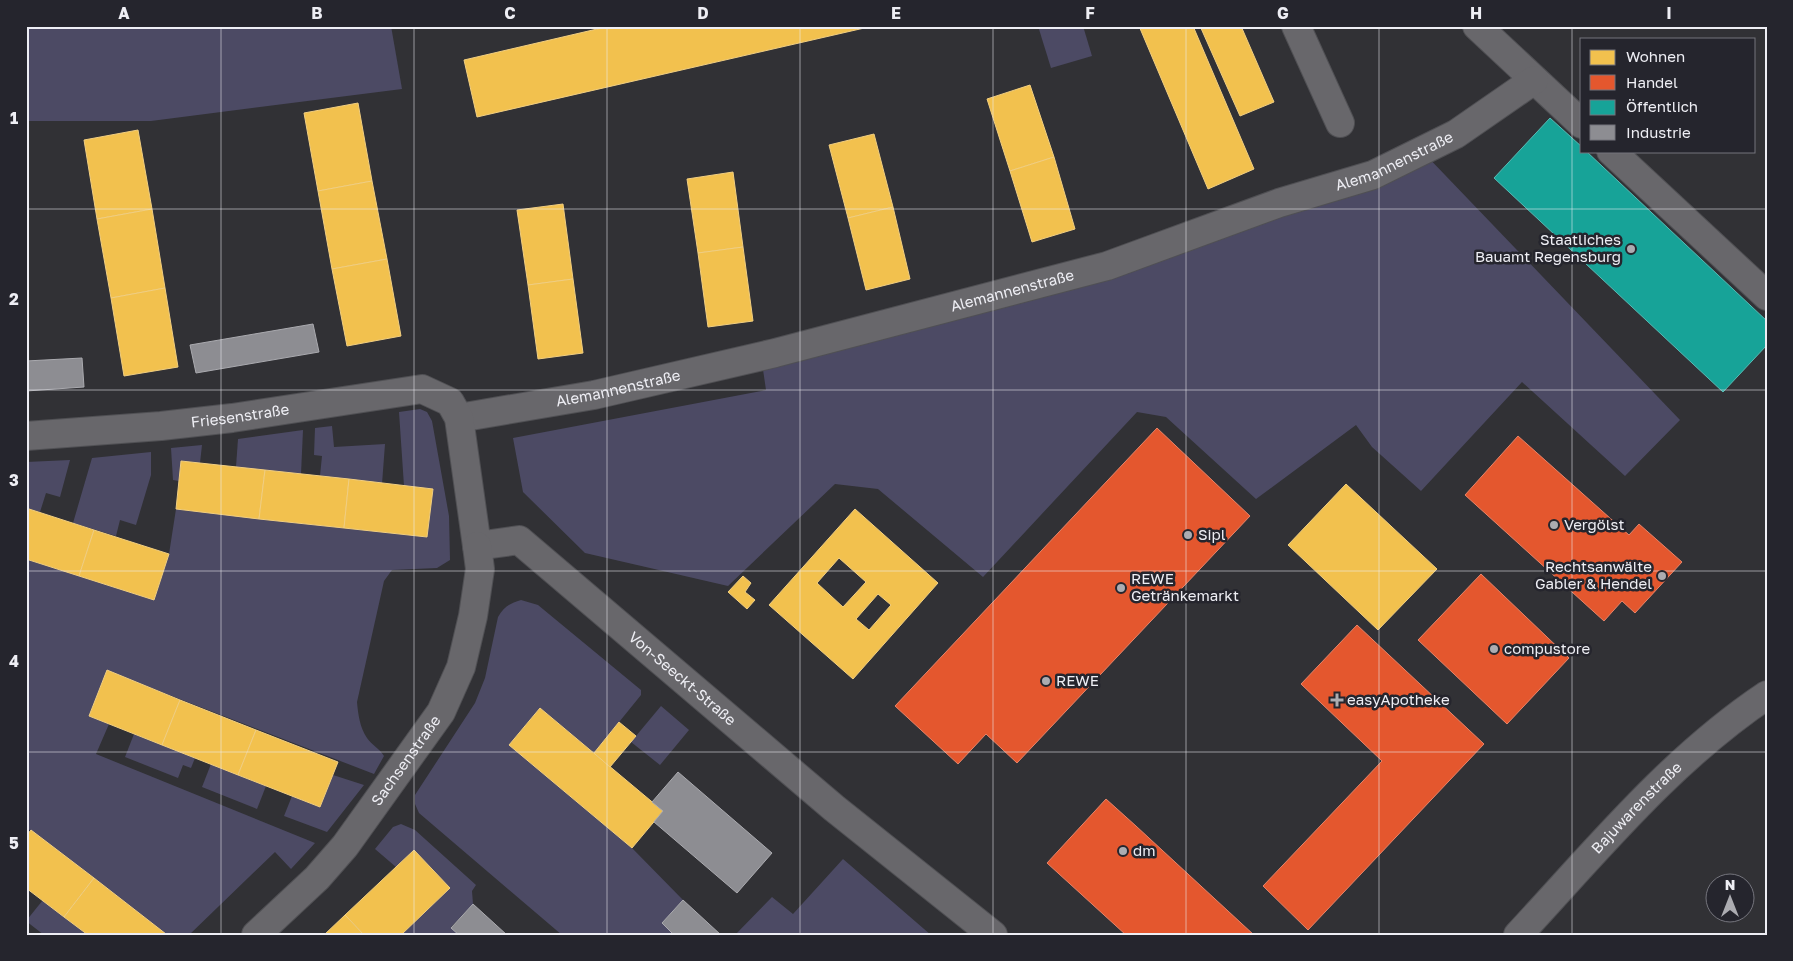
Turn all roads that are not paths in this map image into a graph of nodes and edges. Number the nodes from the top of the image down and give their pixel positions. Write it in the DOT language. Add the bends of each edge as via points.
graph roads {
  1 [pos="1296,26"];
  2 [pos="1477,26"];
  3 [pos="1534,80"];
  4 [pos="1580,122"];
  5 [pos="1340,123"];
  6 [pos="1612,152"];
  7 [pos="1767,296"];
  8 [pos="454,410"];
  9 [pos="26,436"];
  10 [pos="477,546"];
  11 [pos="1767,695"];
  12 [pos="256,935"];
  13 [pos="993,935"];
  14 [pos="1518,935"];
  1 -- 5 [label="street"];
  2 -- 3 [label="street"];
  3 -- 4 [label="street"];
  3 -- 8 [label="street, Alemannenstraße" via="1456,134 1373,175 1279,203 1108,266 775,353 594,395"];
  6 -- 7 [label="street"];
  8 -- 9 [label="street, Friesenstraße" via="422,389 232,418"];
  8 -- 10 [label="street"];
  10 -- 12 [label="street, Sachsenstraße" via="480,569 473,616 461,667 441,712 345,846 317,878"];
  10 -- 13 [label="street, Von-Seeckt-Straße" via="520,540 834,808"];
  11 -- 14 [label="street, Bajuwarenstraße" via="1728,721 1668,775"];
}
